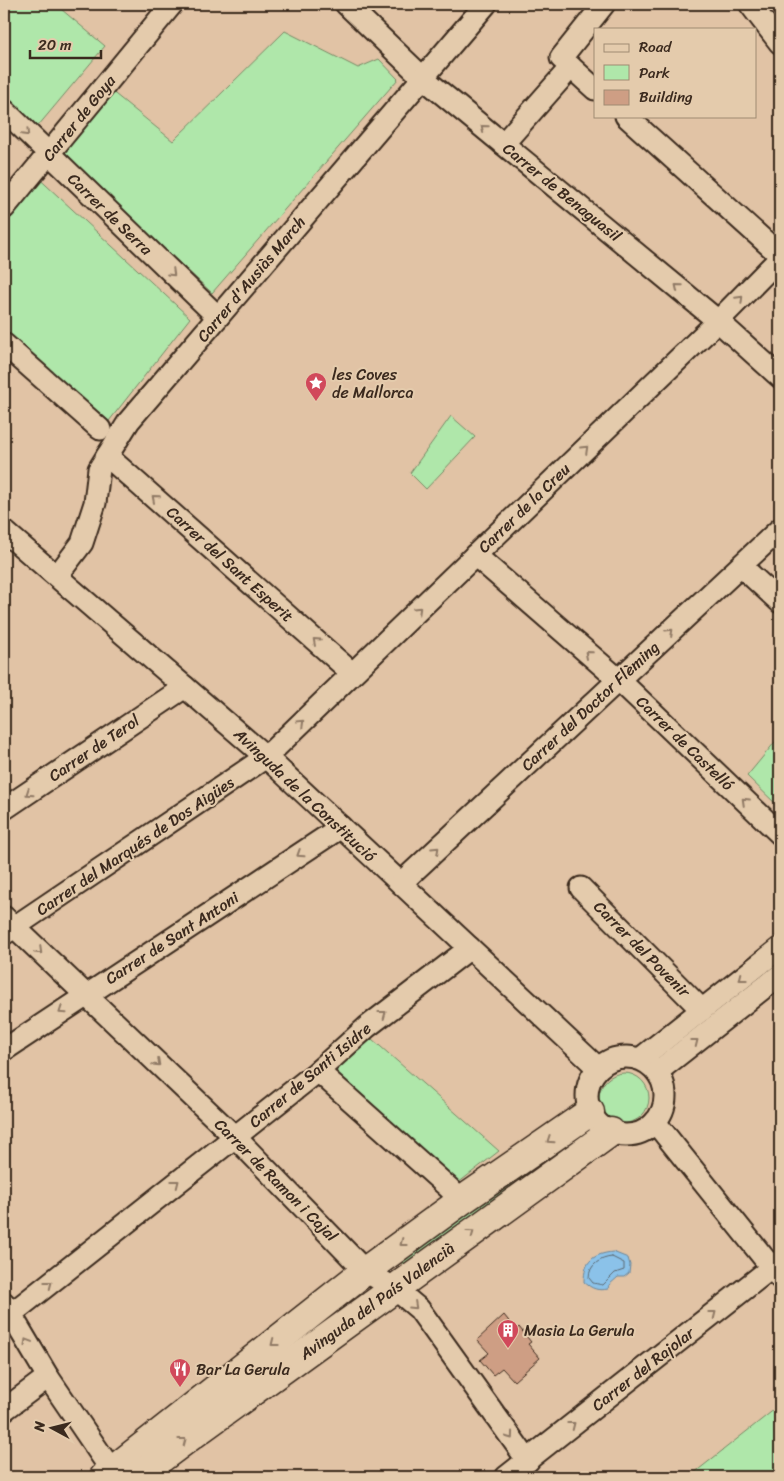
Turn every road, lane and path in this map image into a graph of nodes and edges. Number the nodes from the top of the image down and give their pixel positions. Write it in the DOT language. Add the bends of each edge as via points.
graph roads {
  1 [pos="172,4"];
  2 [pos="346,4"];
  3 [pos="486,4"];
  4 [pos="604,4"];
  5 [pos="750,4"];
  6 [pos="780,43"];
  7 [pos="571,67"];
  8 [pos="422,77"];
  9 [pos="594,88"];
  10 [pos="4,110"];
  11 [pos="628,118"];
  12 [pos="503,144"];
  13 [pos="48,155"];
  14 [pos="4,208"];
  15 [pos="780,257"];
  16 [pos="218,317"];
  17 [pos="718,321"];
  18 [pos="4,344"];
  19 [pos="780,377"];
  20 [pos="100,429"];
  21 [pos="107,456"];
  22 [pos="780,529"];
  23 [pos="4,531"];
  24 [pos="475,555"];
  25 [pos="741,566"];
  26 [pos="57,576"];
  27 [pos="780,602"];
  28 [pos="352,673"];
  29 [pos="619,680"];
  30 [pos="185,687"];
  31 [pos="266,757"];
  32 [pos="4,809"];
  33 [pos="341,827"];
  34 [pos="780,834"];
  35 [pos="401,883"];
  36 [pos="581,888"];
  37 [pos="8,926"];
  38 [pos="470,948"];
  39 [pos="780,948"];
  40 [pos="780,974"];
  41 [pos="86,996"];
  42 [pos="702,1010"];
  43 [pos="4,1050"];
  44 [pos="640,1060"];
  45 [pos="598,1068"];
  46 [pos="318,1072"];
  47 [pos="657,1072"];
  48 [pos="590,1112"];
  49 [pos="655,1122"];
  50 [pos="611,1132"];
  51 [pos="235,1137"];
  52 [pos="461,1201"];
  53 [pos="777,1269"];
  54 [pos="365,1271"];
  55 [pos="394,1288"];
  56 [pos="6,1308"];
  57 [pos="48,1377"];
  58 [pos="4,1410"];
  59 [pos="528,1460"];
  60 [pos="130,1471"];
  61 [pos="506,1477"];
  1 -- 13 [label="street, Carrer de Goya"];
  2 -- 8 [label="street, Carrer de Benaguasil"];
  3 -- 8 [label="street, Carrer d'Ausiàs March"];
  4 -- 7 [label="street" via="561,58"];
  5 -- 6 [label="street"];
  7 -- 9 [label="street"];
  7 -- 12 [label="street"];
  12 -- 8 [label="street, Carrer de Benaguasil, one-way"];
  8 -- 16 [label="street, Carrer d'Ausiàs March"];
  10 -- 13 [label="street, Carrer de Serra, one-way"];
  11 -- 15 [label="street"];
  17 -- 12 [label="street, Carrer de Benaguasil, one-way"];
  13 -- 14 [label="street, Carrer de Goya"];
  13 -- 16 [label="street, Carrer de Serra, one-way"];
  17 -- 15 [label="street, Carrer de la Creu, one-way"];
  16 -- 21 [label="street, Carrer d'Ausiàs March" via="129,421"];
  17 -- 19 [label="street, Carrer de Benaguasil"];
  24 -- 17 [label="street, Carrer de la Creu, one-way"];
  18 -- 20 [label="street"];
  21 -- 26 [label="street, Carrer d'Ausiàs March" via="99,469 96,502 82,543"];
  28 -- 21 [label="street, Carrer del Sant Esperit, one-way"];
  22 -- 25 [label="street, Carrer del Doctor Flèming"];
  23 -- 26 [label="street, Avinguda de la Constitució"];
  28 -- 24 [label="street, Carrer de la Creu, one-way"];
  29 -- 24 [label="street, Carrer de Castelló, one-way"];
  25 -- 27 [label="street"];
  29 -- 25 [label="street, Carrer del Doctor Flèming, one-way"];
  26 -- 30 [label="street, Avinguda de la Constitució"];
  31 -- 28 [label="street, Carrer de la Creu, one-way"];
  34 -- 29 [label="street, Carrer de Castelló, one-way"];
  35 -- 29 [label="street, Carrer del Doctor Flèming, one-way"];
  30 -- 31 [label="street, Avinguda de la Constitució"];
  30 -- 32 [label="street, Carrer de Terol, one-way"];
  31 -- 33 [label="street, Avinguda de la Constitució"];
  31 -- 37 [label="street, Carrer del Marqués de Dos Aigües"];
  33 -- 35 [label="street, Avinguda de la Constitució"];
  33 -- 41 [label="street, Carrer de Sant Antoni, one-way"];
  35 -- 38 [label="street, Avinguda de la Constitució"];
  36 -- 42 [label="street, Carrer del Povenir"];
  37 -- 41 [label="street, Carrer de Ramon i Cajal, one-way"];
  38 -- 45 [label="street, Avinguda de la Constitució"];
  46 -- 38 [label="street, Carrer de Santi Isidre, one-way" via="367,1027"];
  39 -- 42 [label="street, one-way"];
  47 -- 40 [label="street, one-way"];
  41 -- 43 [label="street, Carrer de Sant Antoni, one-way"];
  41 -- 51 [label="street, Carrer de Ramon i Cajal, one-way"];
  42 -- 44 [label="street"];
  44 -- 45 [label="street" via="618,1058"];
  44 -- 47 [label="street"];
  45 -- 48 [label="street" via="588,1089"];
  46 -- 51 [label="street, Carrer de Santi Isidre"];
  46 -- 52 [label="street"];
  47 -- 49 [label="street" via="665,1092 661,1113"];
  48 -- 50 [label="street"];
  48 -- 52 [label="street, Avinguda del País Valencià, one-way"];
  49 -- 50 [label="street" via="635,1134"];
  49 -- 53 [label="street"];
  55 -- 50 [label="street, Avinguda del País Valencià, one-way"];
  51 -- 54 [label="street, Carrer de Ramon i Cajal"];
  56 -- 51 [label="street, Carrer de Santi Isidre, one-way"];
  52 -- 54 [label="street, Avinguda del País Valencià, one-way"];
  59 -- 53 [label="street, Carrer del Rajolar, one-way"];
  54 -- 55 [label="street, Carrer de Ramon i Cajal"];
  54 -- 60 [label="street, Avinguda del País Valencià, one-way"];
  55 -- 59 [label="street, Carrer de Ramon i Cajal, one-way" via="418,1309"];
  60 -- 55 [label="street, Avinguda del País Valencià, one-way"];
  57 -- 56 [label="street, one-way"];
  57 -- 58 [label="street"];
  57 -- 60 [label="street"];
  59 -- 61 [label="street, Carrer del Rajolar"];
}
